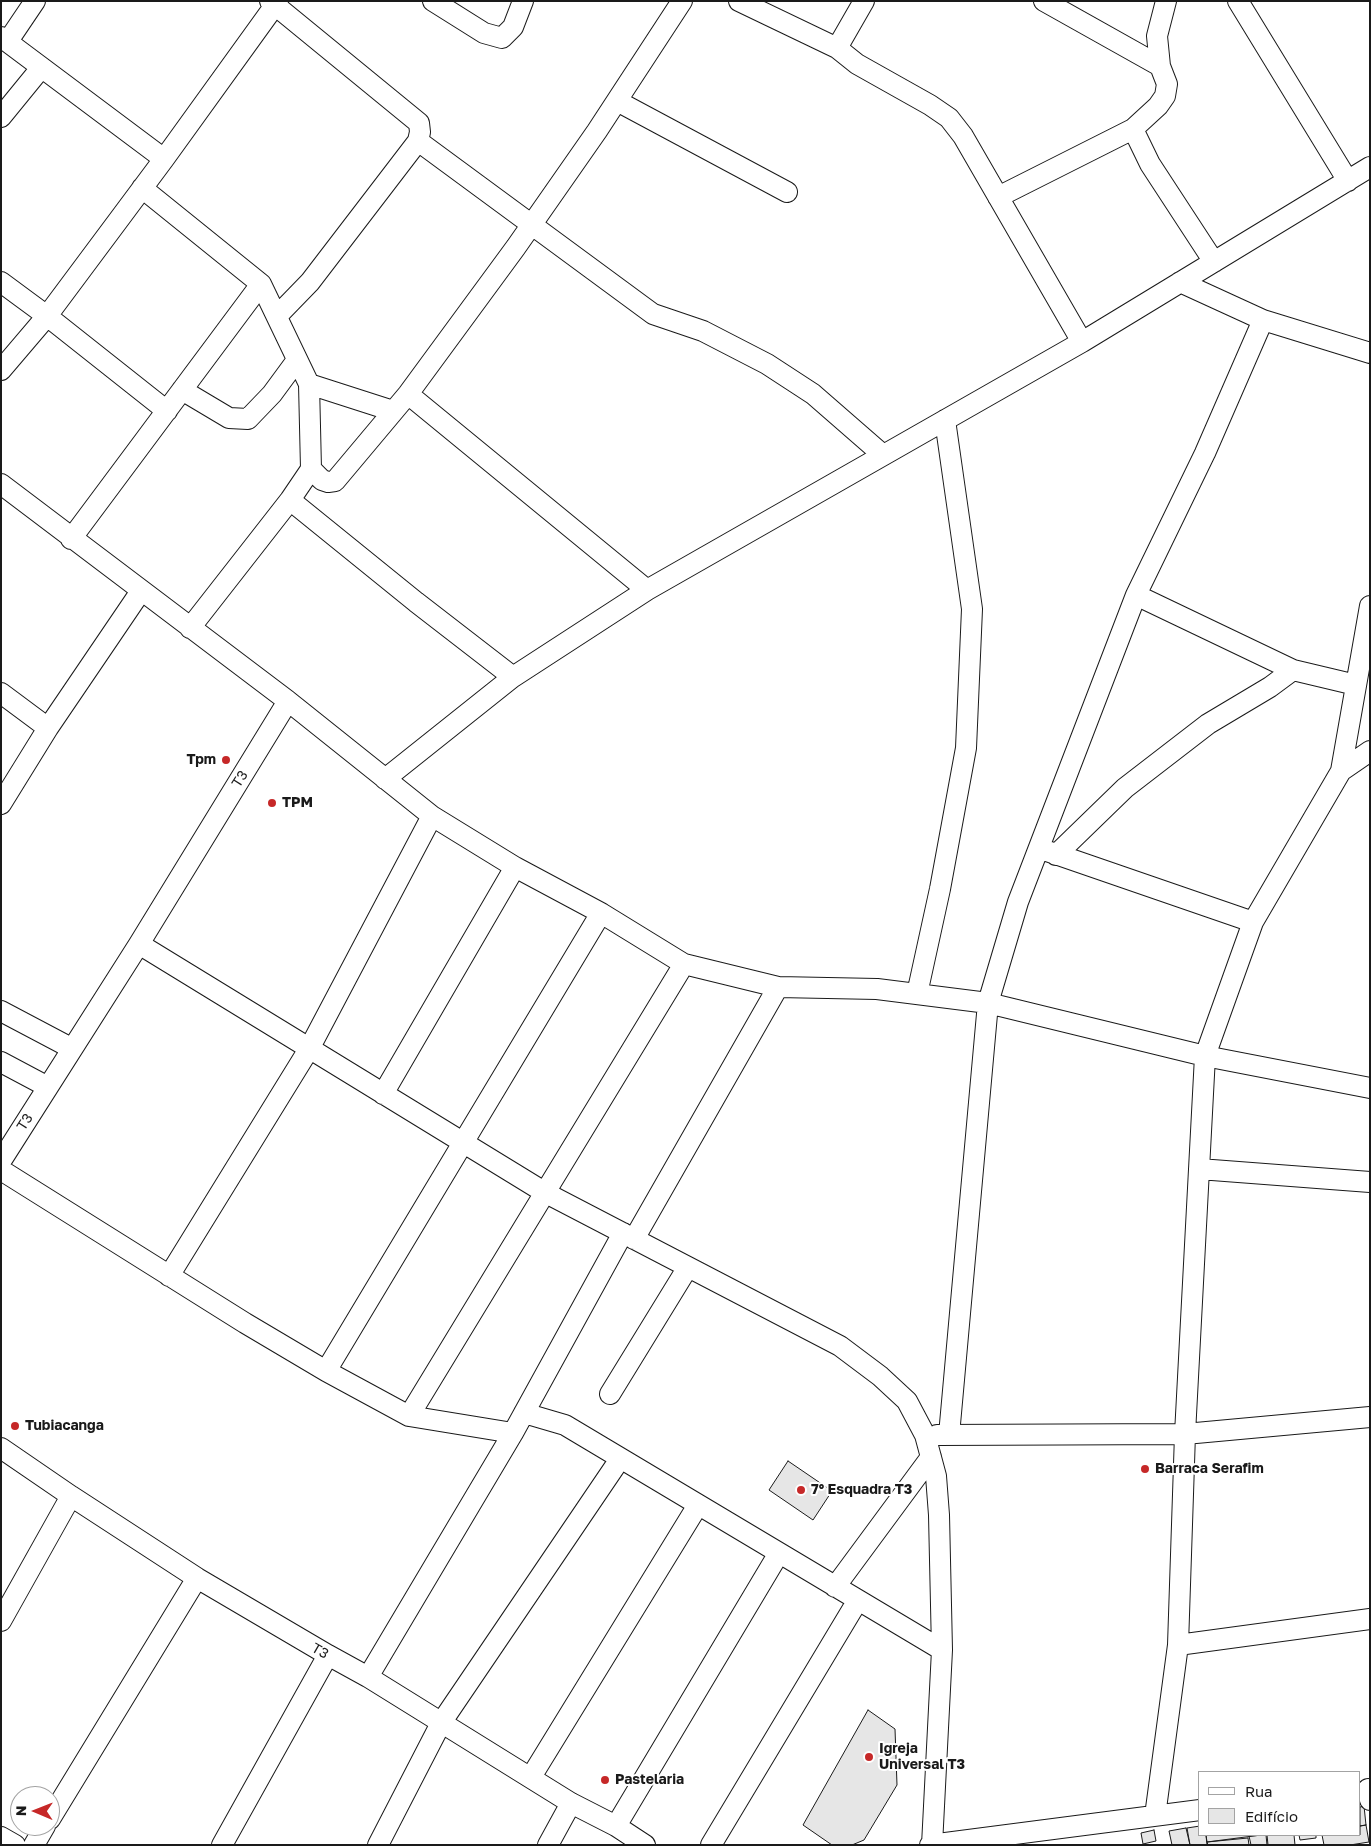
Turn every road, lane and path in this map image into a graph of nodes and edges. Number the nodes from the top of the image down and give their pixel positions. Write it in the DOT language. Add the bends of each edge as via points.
graph roads {
  1 [pos="35,1"];
  2 [pos="433,1"];
  3 [pos="523,1"];
  4 [pos="682,1"];
  5 [pos="739,1"];
  6 [pos="864,1"];
  7 [pos="1044,1"];
  8 [pos="1166,1"];
  9 [pos="1238,1"];
  10 [pos="275,2"];
  11 [pos="4,39"];
  12 [pos="837,48"];
  13 [pos="1160,66"];
  14 [pos="42,68"];
  15 [pos="617,101"];
  16 [pos="1,117"];
  17 [pos="1133,129"];
  18 [pos="418,141"];
  19 [pos="164,159"];
  20 [pos="1370,167"];
  21 [pos="1348,181"];
  22 [pos="142,188"];
  23 [pos="788,192"];
  24 [pos="998,197"];
  25 [pos="531,225"];
  26 [pos="1214,262"];
  27 [pos="1,282"];
  28 [pos="1180,282"];
  29 [pos="262,284"];
  30 [pos="48,316"];
  31 [pos="277,316"];
  32 [pos="1263,320"];
  33 [pos="1082,342"];
  34 [pos="1370,354"];
  35 [pos="298,360"];
  36 [pos="1,370"];
  37 [pos="309,384"];
  38 [pos="182,390"];
  39 [pos="408,394"];
  40 [pos="167,411"];
  41 [pos="393,411"];
  42 [pos="945,420"];
  43 [pos="883,455"];
  44 [pos="311,469"];
  45 [pos="1,484"];
  46 [pos="290,500"];
  47 [pos="72,539"];
  48 [pos="647,590"];
  49 [pos="141,591"];
  50 [pos="1136,595"];
  51 [pos="1370,606"];
  52 [pos="190,628"];
  53 [pos="1293,670"];
  54 [pos="513,677"];
  55 [pos="1356,685"];
  56 [pos="1,693"];
  57 [pos="288,701"];
  58 [pos="48,728"];
  59 [pos="1370,751"];
  60 [pos="1341,771"];
  61 [pos="385,779"];
  62 [pos="1,804"];
  63 [pos="432,816"];
  64 [pos="1047,852"];
  65 [pos="516,867"];
  66 [pos="601,913"];
  67 [pos="1253,922"];
  68 [pos="139,944"];
  69 [pos="684,964"];
  70 [pos="778,987"];
  71 [pos="916,994"];
  72 [pos="988,1003"];
  73 [pos="1,1011"];
  74 [pos="71,1048"];
  75 [pos="308,1049"];
  76 [pos="1205,1056"];
  77 [pos="1,1062"];
  78 [pos="48,1087"];
  79 [pos="1370,1088"];
  80 [pos="383,1094"];
  81 [pos="462,1142"];
  82 [pos="1,1161"];
  83 [pos="1199,1169"];
  84 [pos="1,1170"];
  85 [pos="1370,1182"];
  86 [pos="544,1192"];
  87 [pos="628,1236"];
  88 [pos="688,1268"];
  89 [pos="170,1276"];
  90 [pos="326,1371"];
  91 [pos="610,1394"];
  92 [pos="524,1414"];
  93 [pos="409,1416"];
  94 [pos="1370,1417"];
  95 [pos="514,1433"];
  96 [pos="1184,1434"];
  97 [pos="925,1435"];
  98 [pos="949,1435"];
  99 [pos="1,1448"];
  100 [pos="931,1457"];
  101 [pos="620,1458"];
  102 [pos="71,1496"];
  103 [pos="698,1505"];
  104 [pos="779,1553"];
  105 [pos="197,1578"];
  106 [pos="835,1587"];
  107 [pos="858,1600"];
  108 [pos="1370,1619"];
  109 [pos="1,1621"];
  110 [pos="1178,1645"];
  111 [pos="942,1650"];
  112 [pos="328,1655"];
  113 [pos="368,1677"];
  114 [pos="441,1723"];
  115 [pos="531,1777"];
  116 [pos="60,1802"];
  117 [pos="571,1803"];
  118 [pos="1198,1810"];
  119 [pos="1155,1816"];
  120 [pos="616,1826"];
  121 [pos="1,1837"];
  122 [pos="15,1845"];
  123 [pos="222,1845"];
  124 [pos="378,1845"];
  125 [pos="548,1845"];
  126 [pos="645,1845"];
  127 [pos="711,1845"];
  128 [pos="931,1845"];
  1 -- 11 [label="street"];
  2 -- 3 [label="street" via="484,33 502,38 513,26"];
  4 -- 15 [label="street"];
  5 -- 12 [label="street"];
  6 -- 12 [label="street"];
  7 -- 13 [label="street"];
  8 -- 13 [label="street" via="1157,36"];
  9 -- 21 [label="street"];
  10 -- 18 [label="street" via="418,124"];
  10 -- 19 [label="street"];
  11 -- 14 [label="street"];
  12 -- 24 [label="street" via="857,64 949,118"];
  13 -- 17 [label="street" via="1167,84 1165,96"];
  14 -- 16 [label="street"];
  14 -- 19 [label="street"];
  15 -- 23 [label="street"];
  15 -- 25 [label="street"];
  17 -- 24 [label="street"];
  17 -- 26 [label="street" via="1150,164"];
  18 -- 25 [label="street"];
  18 -- 31 [label="street" via="310,282"];
  19 -- 22 [label="street"];
  20 -- 21 [label="street"];
  21 -- 26 [label="street"];
  22 -- 29 [label="street"];
  22 -- 30 [label="street"];
  24 -- 33 [label="street"];
  25 -- 39 [label="street"];
  25 -- 43 [label="street" via="653,314 703,331 767,364 813,394"];
  26 -- 28 [label="street"];
  27 -- 30 [label="street"];
  28 -- 32 [label="street"];
  28 -- 33 [label="street"];
  29 -- 31 [label="street"];
  29 -- 38 [label="street"];
  30 -- 36 [label="street"];
  30 -- 40 [label="street"];
  31 -- 35 [label="street"];
  32 -- 34 [label="street"];
  32 -- 50 [label="street" via="1205,453"];
  33 -- 42 [label="street"];
  35 -- 37 [label="street"];
  35 -- 38 [label="street" via="272,394 248,418 229,418"];
  37 -- 41 [label="street"];
  37 -- 44 [label="street"];
  38 -- 40 [label="street"];
  39 -- 41 [label="street"];
  39 -- 48 [label="street"];
  40 -- 47 [label="street"];
  41 -- 44 [label="street" via="336,481 322,480"];
  42 -- 43 [label="street"];
  42 -- 71 [label="street" via="972,609 966,748 940,889"];
  43 -- 48 [label="street"];
  44 -- 46 [label="street"];
  45 -- 47 [label="street"];
  46 -- 52 [label="street"];
  46 -- 54 [label="street"];
  47 -- 49 [label="street"];
  48 -- 54 [label="street"];
  49 -- 52 [label="street"];
  49 -- 58 [label="street"];
  50 -- 53 [label="street"];
  50 -- 64 [label="street"];
  51 -- 55 [label="street"];
  52 -- 57 [label="street"];
  53 -- 55 [label="street"];
  53 -- 64 [label="street" via="1208,724"];
  54 -- 61 [label="street"];
  55 -- 60 [label="street"];
  56 -- 58 [label="street"];
  57 -- 61 [label="street"];
  57 -- 68 [label="street, T3"];
  58 -- 62 [label="street"];
  59 -- 60 [label="street"];
  60 -- 67 [label="street"];
  61 -- 63 [label="street"];
  63 -- 65 [label="street"];
  63 -- 75 [label="street"];
  64 -- 67 [label="street"];
  64 -- 72 [label="street" via="1018,902"];
  65 -- 66 [label="street"];
  65 -- 80 [label="street"];
  66 -- 69 [label="street"];
  66 -- 81 [label="street"];
  67 -- 76 [label="street"];
  68 -- 74 [label="street, T3"];
  68 -- 75 [label="street"];
  69 -- 70 [label="street"];
  69 -- 86 [label="street"];
  70 -- 71 [label="street" via="877,989"];
  70 -- 87 [label="street"];
  71 -- 72 [label="street"];
  72 -- 76 [label="street"];
  72 -- 98 [label="street"];
  73 -- 74 [label="street"];
  74 -- 78 [label="street, T3"];
  75 -- 80 [label="street"];
  75 -- 89 [label="street"];
  76 -- 79 [label="street"];
  76 -- 83 [label="street"];
  77 -- 78 [label="street"];
  78 -- 82 [label="street, T3"];
  80 -- 81 [label="street"];
  81 -- 86 [label="street"];
  81 -- 90 [label="street"];
  83 -- 85 [label="street"];
  83 -- 96 [label="street"];
  84 -- 89 [label="street"];
  86 -- 87 [label="street"];
  86 -- 93 [label="street"];
  87 -- 88 [label="street"];
  87 -- 92 [label="street"];
  88 -- 91 [label="street"];
  88 -- 97 [label="street" via="840,1346 907,1401"];
  89 -- 90 [label="street"];
  90 -- 93 [label="street"];
  92 -- 95 [label="street"];
  92 -- 101 [label="street" via="565,1425"];
  93 -- 95 [label="street"];
  94 -- 96 [label="street"];
  95 -- 113 [label="street"];
  96 -- 98 [label="street"];
  96 -- 110 [label="street"];
  97 -- 98 [label="street"];
  97 -- 100 [label="street"];
  99 -- 102 [label="street, T3"];
  100 -- 106 [label="street"];
  100 -- 111 [label="street" via="939,1515"];
  101 -- 103 [label="street"];
  101 -- 114 [label="street"];
  102 -- 105 [label="street, T3"];
  102 -- 109 [label="street"];
  103 -- 104 [label="street"];
  103 -- 115 [label="street"];
  104 -- 106 [label="street"];
  104 -- 120 [label="street"];
  105 -- 112 [label="street, T3"];
  105 -- 116 [label="street"];
  106 -- 107 [label="street"];
  107 -- 111 [label="street"];
  107 -- 127 [label="street"];
  108 -- 110 [label="street"];
  110 -- 119 [label="street"];
  111 -- 128 [label="street"];
  112 -- 113 [label="street, T3"];
  112 -- 123 [label="street"];
  113 -- 114 [label="street, T3"];
  114 -- 115 [label="street, T3"];
  114 -- 124 [label="street"];
  115 -- 117 [label="street, T3"];
  117 -- 120 [label="street, T3"];
  117 -- 125 [label="street"];
  118 -- 119 [label="street"];
  119 -- 128 [label="street"];
  120 -- 126 [label="street, T3"];
  121 -- 122 [label="street"];
}
